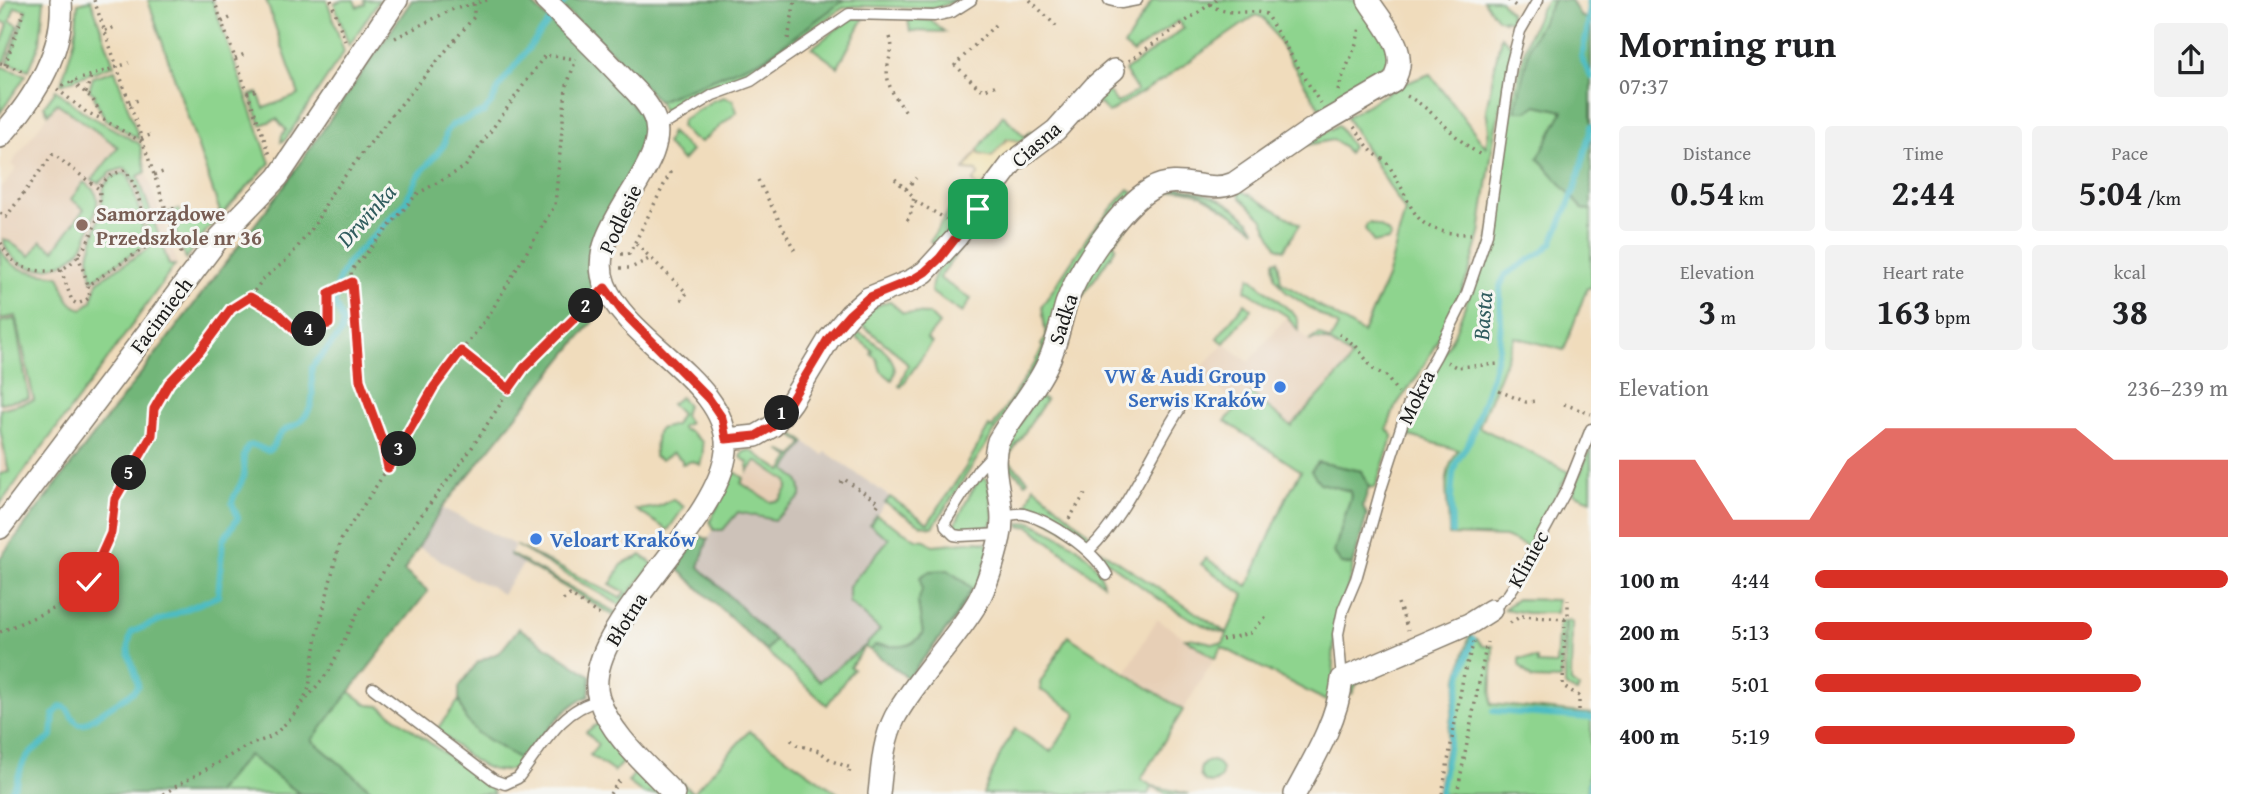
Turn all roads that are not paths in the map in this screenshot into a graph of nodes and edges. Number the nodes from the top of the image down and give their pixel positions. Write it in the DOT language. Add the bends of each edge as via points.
graph roads {
  1 [pos="61,0"];
  2 [pos="397,0"];
  3 [pos="545,0"];
  4 [pos="971,0"];
  5 [pos="1109,0"];
  6 [pos="1137,0"];
  7 [pos="1538,0"];
  8 [pos="1370,3"];
  9 [pos="1114,70"];
  10 [pos="657,125"];
  11 [pos="0,137"];
  12 [pos="1179,410"];
  13 [pos="1591,429"];
  14 [pos="726,439"];
  15 [pos="994,453"];
  16 [pos="1001,525"];
  17 [pos="0,528"];
  18 [pos="1089,550"];
  19 [pos="1107,575"];
  20 [pos="1491,610"];
  21 [pos="1342,679"];
  22 [pos="373,688"];
  23 [pos="599,701"];
  24 [pos="674,794"];
  25 [pos="879,794"];
  26 [pos="1295,794"];
  1 -- 11 [label="street" via="52,57 36,90"];
  2 -- 17 [label="street, Facimiech" via="278,177 219,238"];
  3 -- 10 [label="street" via="606,60 649,108"];
  4 -- 10 [label="lane" via="953,12 934,16 849,14 751,81"];
  5 -- 6 [label="lane"];
  7 -- 21 [label="lane, Mokra" via="1518,39 1487,234 1466,296 1409,403 1343,610 1338,634"];
  8 -- 15 [label="street, Sadka" via="1400,54 1392,82 1234,183 1222,188 1185,181 1163,183 1125,213 1076,282 1047,366"];
  9 -- 14 [label="street, Ciasna" via="1056,130 1012,163 925,272 868,298 850,314 828,339 773,426 756,436"];
  10 -- 14 [label="street, Podlesie" via="652,153 601,253 605,288 709,399 722,418"];
  12 -- 18 [label="lane" via="1114,518"];
  13 -- 20 [label="lane, Kliniec" via="1567,489 1516,583"];
  14 -- 23 [label="street, Błotna" via="714,492 631,606 602,658 596,682"];
  15 -- 16 [label="street"];
  15 -- 16 [label="lane" via="978,470 946,527 960,536"];
  16 -- 18 [label="lane" via="1014,514 1024,514"];
  16 -- 25 [label="street" via="977,603 890,727"];
  18 -- 19 [label="lane"];
  20 -- 21 [label="street, Kliniec"];
  21 -- 26 [label="street, Mokra" via="1333,715"];
  22 -- 23 [label="lane" via="505,784 518,778 573,710"];
  23 -- 24 [label="street" via="621,736"];
}
